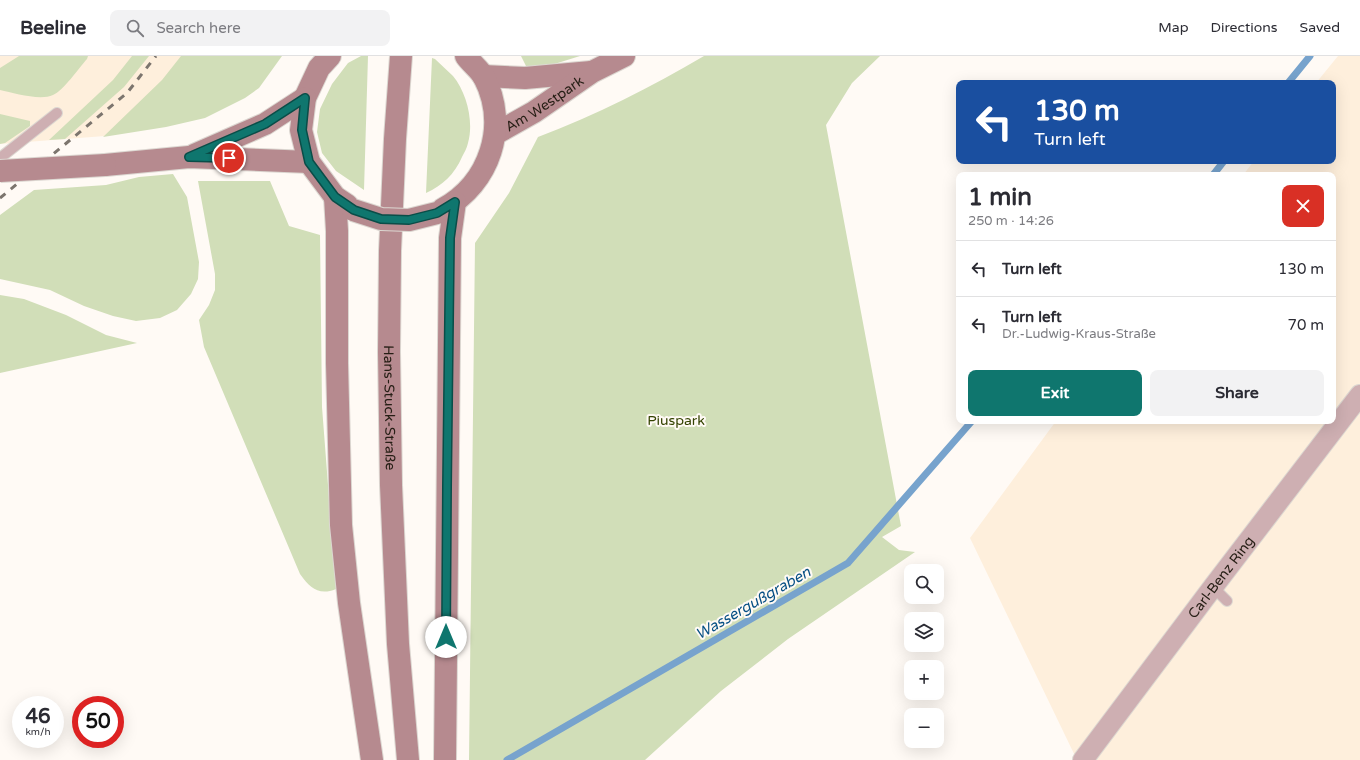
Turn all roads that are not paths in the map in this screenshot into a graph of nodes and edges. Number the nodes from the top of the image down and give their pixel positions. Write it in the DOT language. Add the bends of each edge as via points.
graph roads {
  1 [pos="330,56"];
  2 [pos="401,56"];
  3 [pos="466,56"];
  4 [pos="624,56"];
  5 [pos="592,72"];
  6 [pos="483,76"];
  7 [pos="305,98"];
  8 [pos="57,112"];
  9 [pos="495,134"];
  10 [pos="189,157"];
  11 [pos="0,158"];
  12 [pos="309,162"];
  13 [pos="0,171"];
  14 [pos="335,197"];
  15 [pos="455,202"];
  16 [pos="1360,395"];
  17 [pos="1213,587"];
  18 [pos="1228,601"];
  19 [pos="372,760"];
  20 [pos="408,760"];
  21 [pos="445,760"];
  22 [pos="1084,760"];
  1 -- 7 [label="main road" via="319,68"];
  2 -- 20 [label="main road, Hans-Stuck-Straße" via="390,251 389,352 391,485 398,644"];
  3 -- 6 [label="main road"];
  4 -- 5 [label="main road, Am Westpark"];
  5 -- 6 [label="main road, Am Westpark" via="525,78"];
  5 -- 9 [label="main road, Am Westpark" via="534,112"];
  6 -- 9 [label="main road" via="494,104"];
  7 -- 10 [label="main road" via="265,124"];
  7 -- 12 [label="main road" via="302,130"];
  8 -- 11 [label="lane"];
  9 -- 15 [label="main road" via="488,161 475,184"];
  10 -- 12 [label="main road"];
  10 -- 13 [label="main road, bridge"];
  12 -- 14 [label="main road"];
  14 -- 15 [label="main road, bridge" via="354,210 381,219 409,220 437,213"];
  14 -- 19 [label="main road" via="341,525 349,603"];
  15 -- 21 [label="main road" via="450,238"];
  16 -- 17 [label="street, Carl-Benz Ring"];
  17 -- 18 [label="lane"];
  17 -- 22 [label="street, Carl-Benz Ring"];
}
